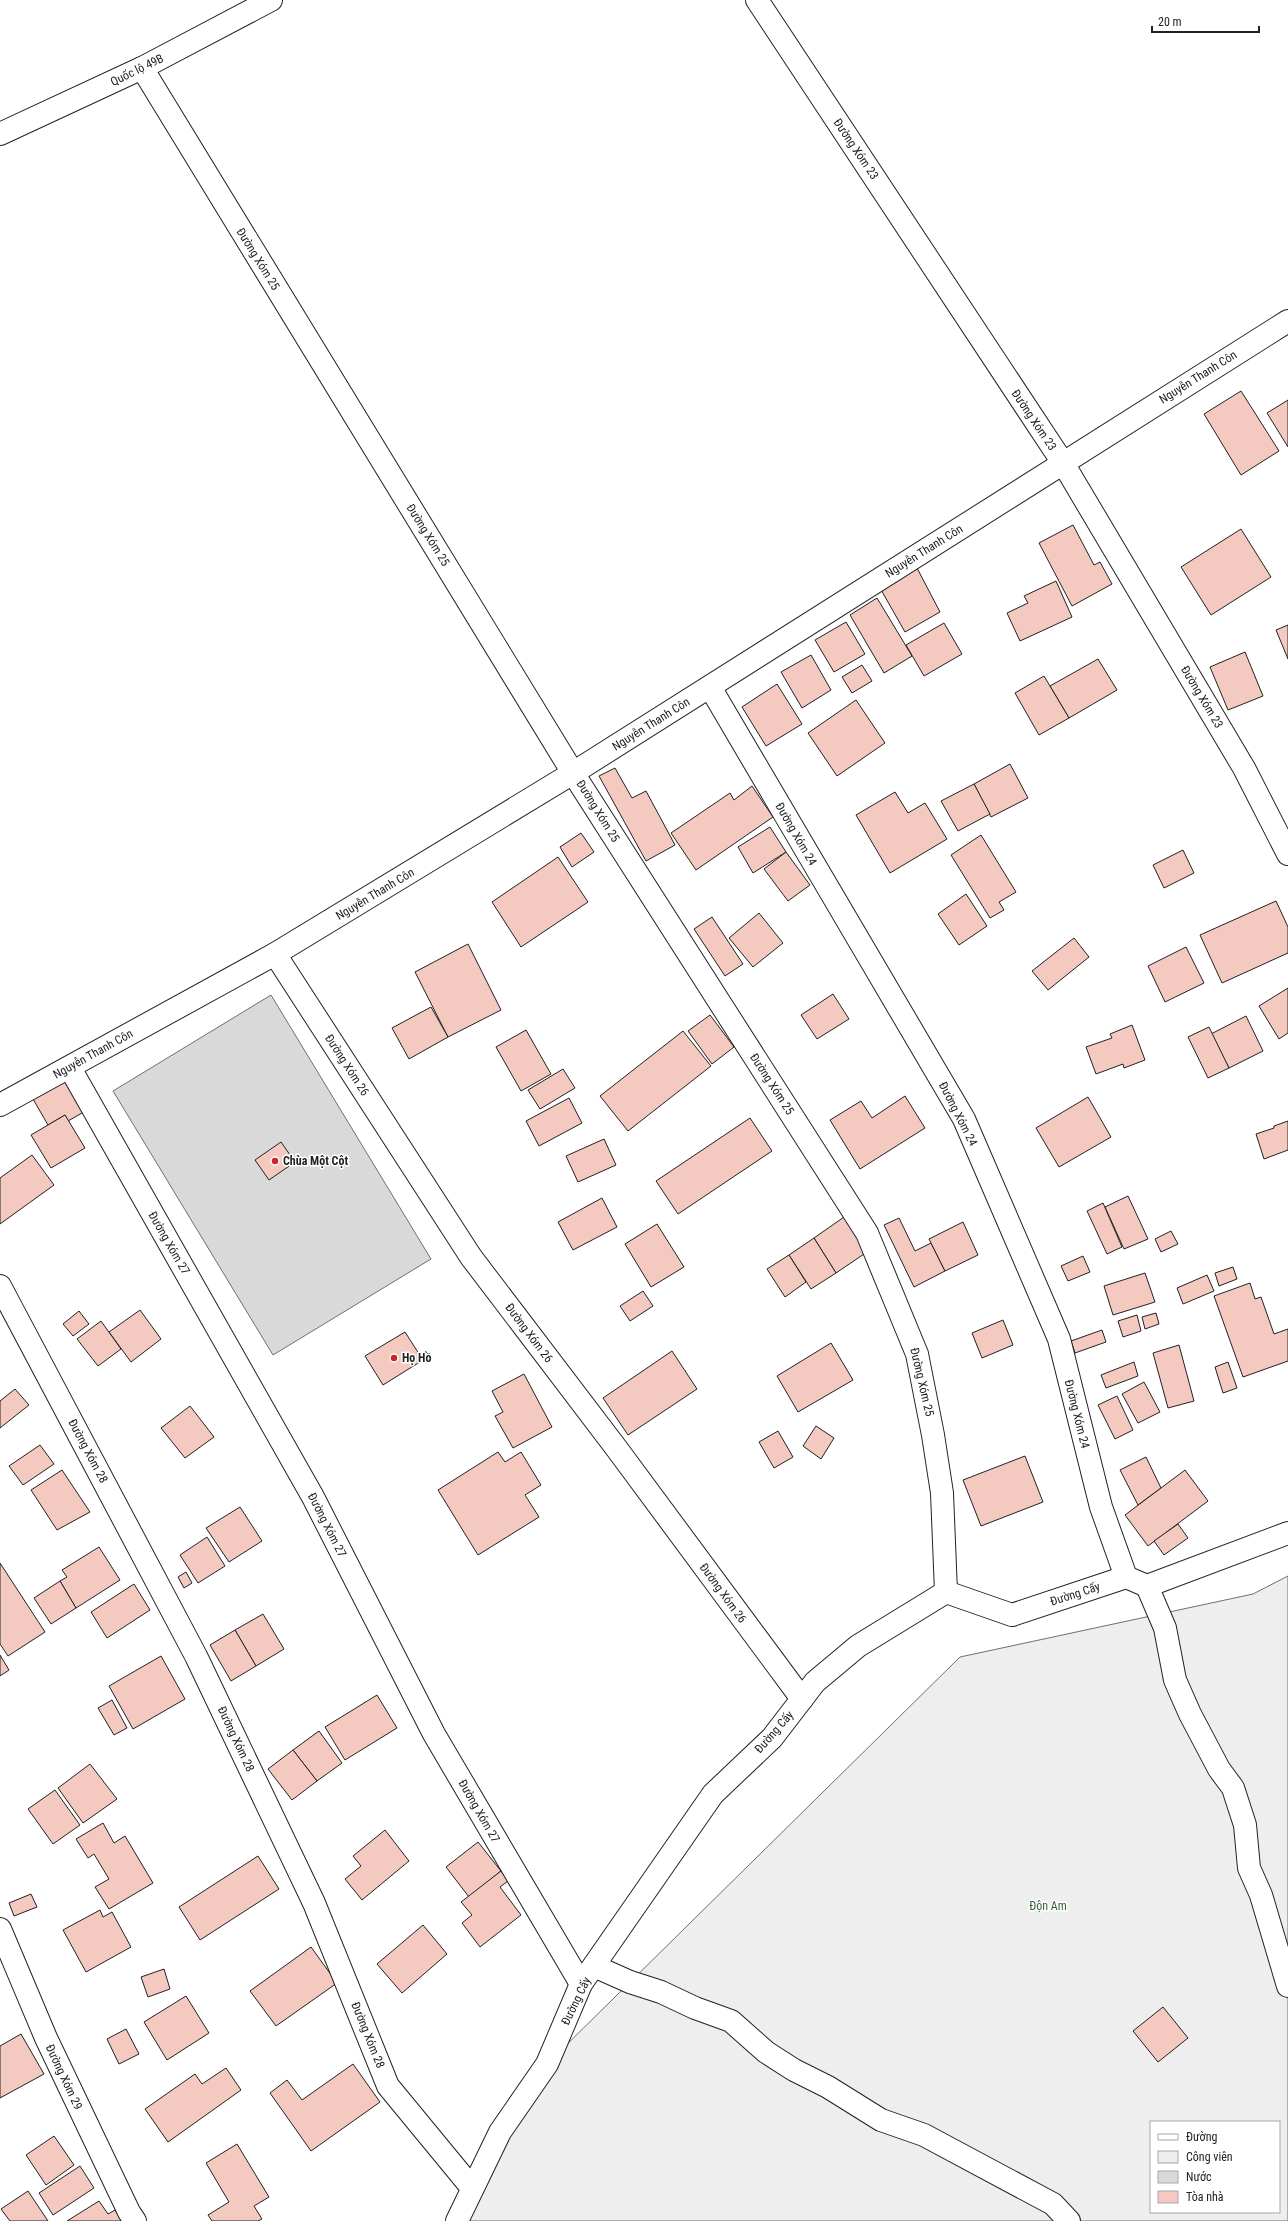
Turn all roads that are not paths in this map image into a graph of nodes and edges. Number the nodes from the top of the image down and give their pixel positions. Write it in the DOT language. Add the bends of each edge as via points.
graph roads {
  1 [pos="271,0"];
  2 [pos="757,0"];
  3 [pos="142,68"];
  4 [pos="0,134"];
  5 [pos="1287,323"];
  6 [pos="1063,463"];
  7 [pos="710,687"];
  8 [pos="573,773"];
  9 [pos="1288,854"];
  10 [pos="275,954"];
  11 [pos="70,1068"];
  12 [pos="0,1105"];
  13 [pos="0,1286"];
  14 [pos="1288,1533"];
  15 [pos="1126,1577"];
  16 [pos="1147,1586"];
  17 [pos="946,1592"];
  18 [pos="802,1699"];
  19 [pos="0,1929"];
  20 [pos="594,1966"];
  21 [pos="581,1984"];
  22 [pos="1288,1986"];
  23 [pos="472,2188"];
  24 [pos="135,2221"];
  25 [pos="457,2221"];
  26 [pos="1069,2221"];
  1 -- 3 [label="street, Quốc lộ 49B"];
  2 -- 6 [label="street, Đường Xóm 23"];
  3 -- 4 [label="street, Quốc lộ 49B"];
  3 -- 8 [label="street, Đường Xóm 25"];
  5 -- 6 [label="street, Nguyễn Thanh Côn"];
  6 -- 7 [label="street, Nguyễn Thanh Côn"];
  6 -- 9 [label="street, Đường Xóm 23" via="1244,768"];
  7 -- 8 [label="street, Nguyễn Thanh Côn"];
  7 -- 15 [label="street, Đường Xóm 24" via="964,1119 1059,1339 1101,1507"];
  8 -- 10 [label="street, Nguyễn Thanh Côn"];
  8 -- 17 [label="street, Đường Xóm 25" via="867,1233 917,1354 942,1493"];
  10 -- 11 [label="street, Nguyễn Thanh Côn"];
  10 -- 18 [label="street, Đường Xóm 26" via="471,1257"];
  11 -- 12 [label="street, Nguyễn Thanh Côn"];
  11 -- 21 [label="street, Đường Xóm 27" via="313,1497 434,1734"];
  13 -- 23 [label="street, Đường Xóm 28" via="196,1656 314,1903 388,2086"];
  14 -- 16 [label="street"];
  15 -- 16 [label="street"];
  15 -- 17 [label="street, Đường Cấy" via="1012,1615"];
  16 -- 22 [label="street" via="1165,1628 1175,1680 1219,1769 1233,1788 1244,1825 1249,1868 1261,1895"];
  17 -- 18 [label="street, Đường Cấy" via="858,1646 815,1682"];
  18 -- 20 [label="street, Đường Cấy" via="772,1738 713,1794"];
  19 -- 24 [label="street, Đường Xóm 29" via="46,2038"];
  20 -- 21 [label="street, Đường Cấy"];
  20 -- 26 [label="street" via="731,2021 766,2052 794,2070 828,2087 882,2120 924,2134 1053,2204"];
  21 -- 23 [label="street, Đường Cấy" via="547,2064 500,2132"];
  23 -- 25 [label="street, Đường Cấy"];
}
